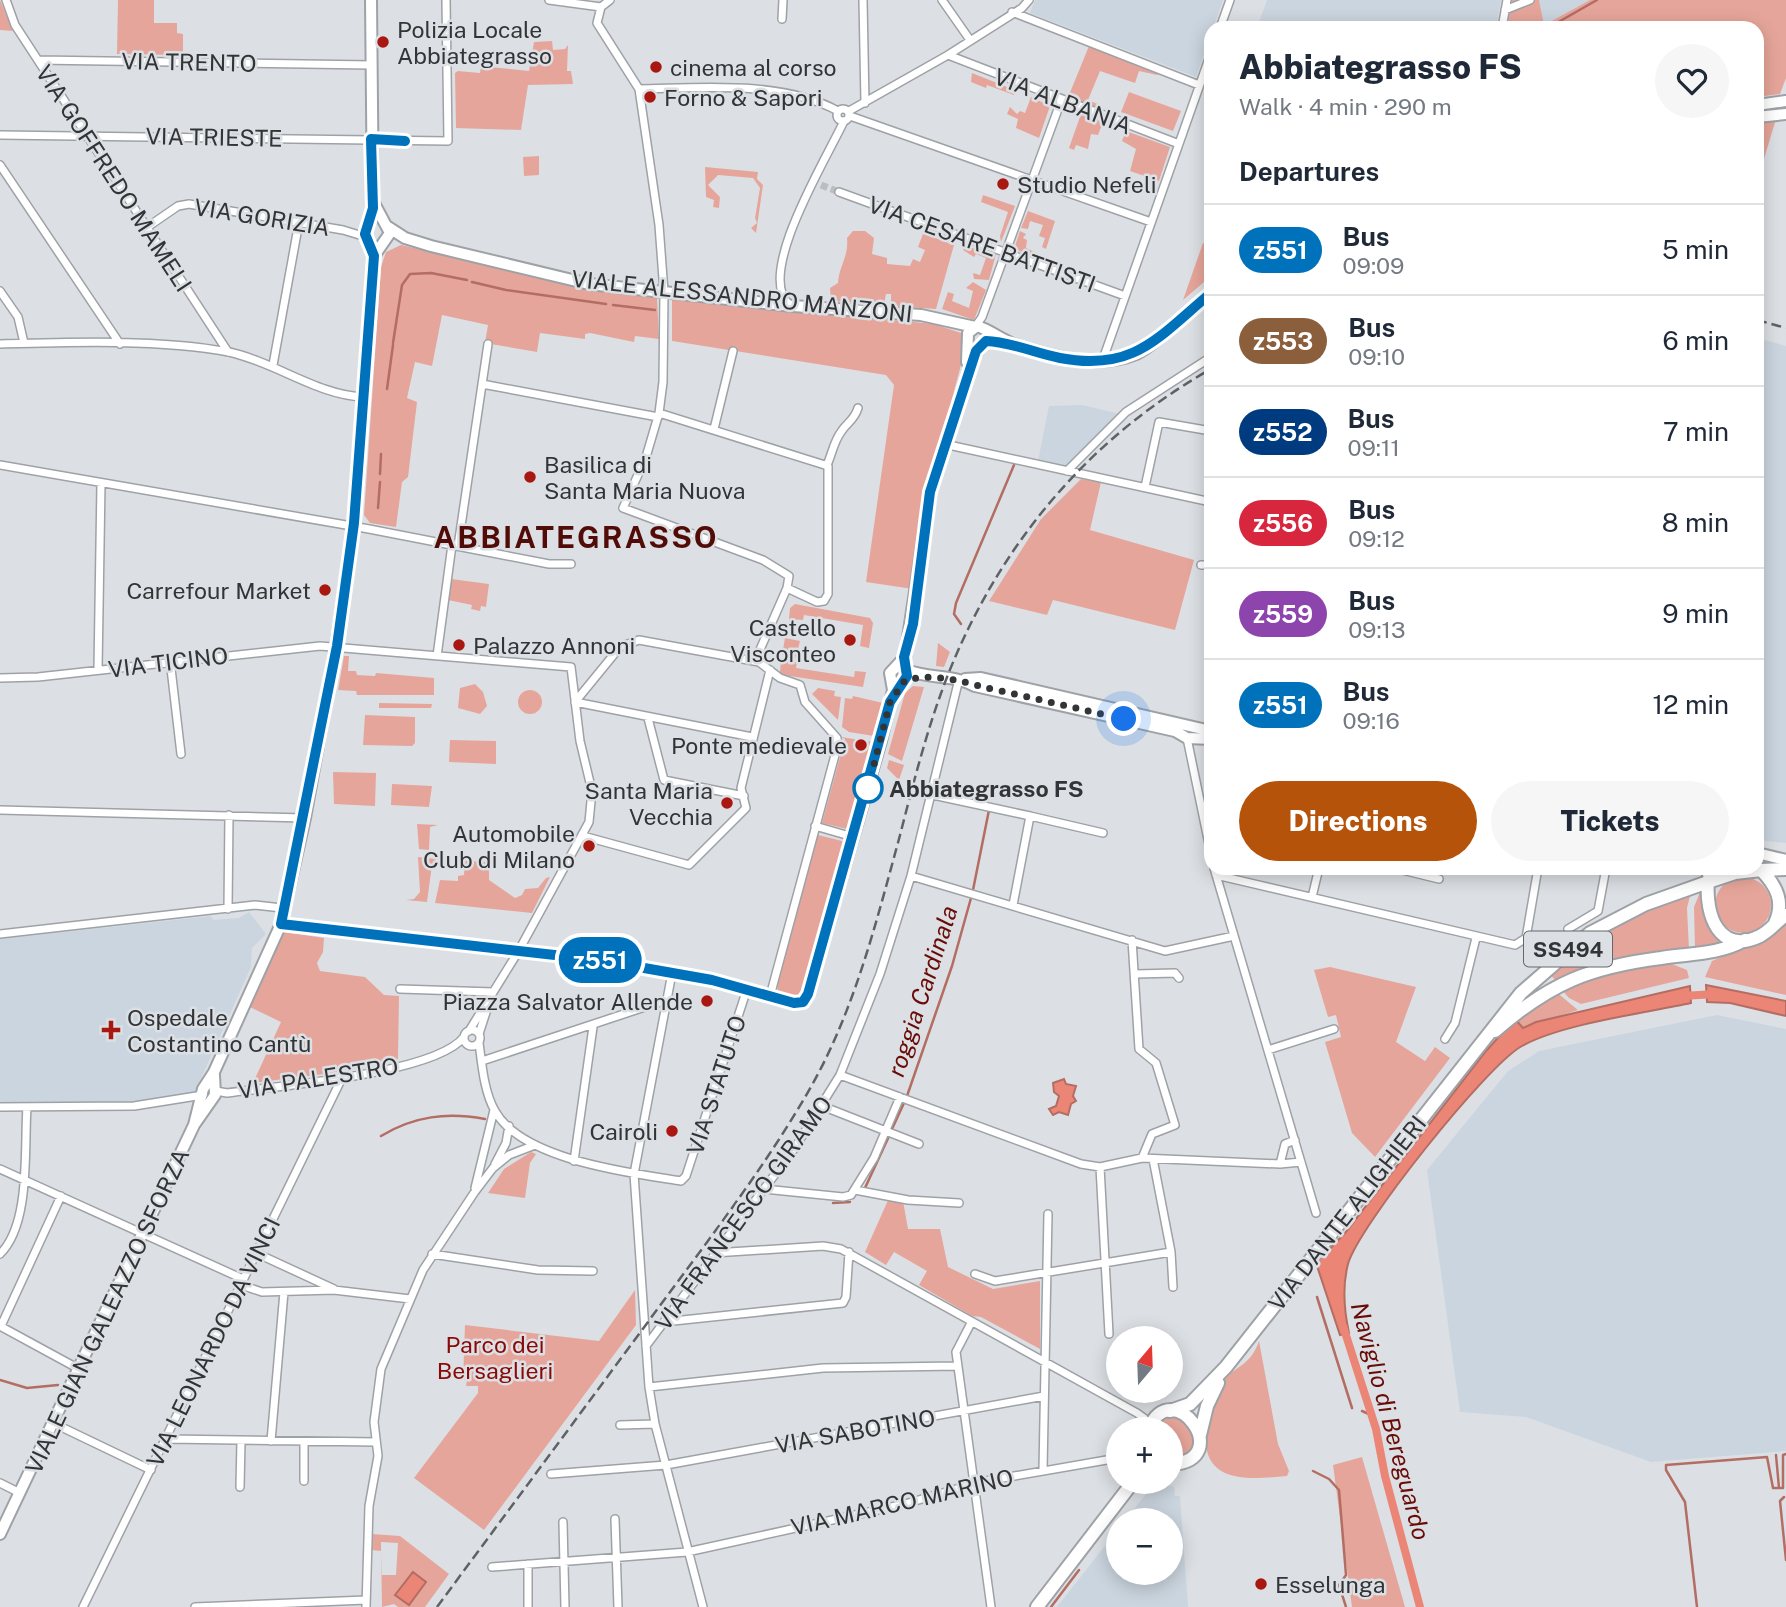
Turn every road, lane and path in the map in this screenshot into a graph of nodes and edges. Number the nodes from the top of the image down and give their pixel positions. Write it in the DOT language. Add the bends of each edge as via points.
graph roads {
  1 [pos="6,0"];
  2 [pos="371,0"];
  3 [pos="446,0"];
  4 [pos="549,0"];
  5 [pos="783,0"];
  6 [pos="863,0"];
  7 [pos="942,0"];
  8 [pos="1029,0"];
  9 [pos="1230,0"];
  10 [pos="1507,0"];
  11 [pos="1530,0"];
  12 [pos="605,4"];
  13 [pos="1505,9"];
  14 [pos="1012,12"];
  15 [pos="782,19"];
  16 [pos="1222,21"];
  17 [pos="1503,21"];
  18 [pos="971,40"];
  19 [pos="948,55"];
  20 [pos="38,60"];
  21 [pos="371,65"];
  22 [pos="1204,72"];
  23 [pos="1199,85"];
  24 [pos="639,89"];
  25 [pos="1061,101"];
  26 [pos="1786,101"];
  27 [pos="865,103"];
  28 [pos="1764,104"];
  29 [pos="1786,114"];
  30 [pos="848,116"];
  31 [pos="1764,116"];
  32 [pos="0,135"];
  33 [pos="86,135"];
  34 [pos="371,139"];
  35 [pos="1179,145"];
  36 [pos="0,165"];
  37 [pos="1033,180"];
  38 [pos="839,192"];
  39 [pos="372,201"];
  40 [pos="299,222"];
  41 [pos="1152,222"];
  42 [pos="369,223"];
  43 [pos="385,224"];
  44 [pos="146,228"];
  45 [pos="342,230"];
  46 [pos="405,238"];
  47 [pos="368,240"];
  48 [pos="385,242"];
  49 [pos="1006,252"];
  50 [pos="374,256"];
  51 [pos="0,291"];
  52 [pos="665,296"];
  53 [pos="1125,296"];
  54 [pos="1204,299"];
  55 [pos="793,306"];
  56 [pos="978,334"];
  57 [pos="24,343"];
  58 [pos="0,344"];
  59 [pos="120,344"];
  60 [pos="488,344"];
  61 [pos="733,351"];
  62 [pos="228,352"];
  63 [pos="1102,362"];
  64 [pos="1204,362"];
  65 [pos="273,365"];
  66 [pos="482,384"];
  67 [pos="364,397"];
  68 [pos="858,408"];
  69 [pos="658,415"];
  70 [pos="714,429"];
  71 [pos="1204,430"];
  72 [pos="944,444"];
  73 [pos="826,464"];
  74 [pos="0,465"];
  75 [pos="1067,471"];
  76 [pos="101,483"];
  77 [pos="1145,487"];
  78 [pos="1204,500"];
  79 [pos="354,526"];
  80 [pos="455,545"];
  81 [pos="571,564"];
  82 [pos="1200,565"];
  83 [pos="1204,565"];
  84 [pos="787,588"];
  85 [pos="337,646"];
  86 [pos="437,656"];
  87 [pos="170,660"];
  88 [pos="754,661"];
  89 [pos="98,670"];
  90 [pos="772,672"];
  91 [pos="902,672"];
  92 [pos="0,678"];
  93 [pos="961,679"];
  94 [pos="575,702"];
  95 [pos="648,718"];
  96 [pos="1204,732"];
  97 [pos="1190,733"];
  98 [pos="751,737"];
  99 [pos="1204,737"];
  100 [pos="181,754"];
  101 [pos="933,795"];
  102 [pos="744,796"];
  103 [pos="0,810"];
  104 [pos="229,815"];
  105 [pos="1030,816"];
  106 [pos="305,818"];
  107 [pos="1204,819"];
  108 [pos="815,826"];
  109 [pos="1103,833"];
  110 [pos="583,836"];
  111 [pos="853,837"];
  112 [pos="1764,855"];
  113 [pos="1786,860"];
  114 [pos="1786,869"];
  115 [pos="1764,870"];
  116 [pos="1216,875"];
  117 [pos="1227,875"];
  118 [pos="1317,875"];
  119 [pos="1423,875"];
  120 [pos="1537,875"];
  121 [pos="1605,875"];
  122 [pos="1708,875"];
  123 [pos="1738,875"];
  124 [pos="1764,875"];
  125 [pos="911,876"];
  126 [pos="1439,879"];
  127 [pos="1709,882"];
  128 [pos="1312,897"];
  129 [pos="1013,905"];
  130 [pos="282,908"];
  131 [pos="228,909"];
  132 [pos="1786,915"];
  133 [pos="1775,923"];
  134 [pos="281,924"];
  135 [pos="1568,929"];
  136 [pos="0,934"];
  137 [pos="1234,936"];
  138 [pos="1476,937"];
  139 [pos="1132,940"];
  140 [pos="1745,940"];
  141 [pos="518,952"];
  142 [pos="672,973"];
  143 [pos="1136,974"];
  144 [pos="1179,978"];
  145 [pos="400,989"];
  146 [pos="747,989"];
  147 [pos="493,992"];
  148 [pos="770,996"];
  149 [pos="666,1000"];
  150 [pos="593,1027"];
  151 [pos="1334,1029"];
  152 [pos="1445,1039"];
  153 [pos="470,1043"];
  154 [pos="1268,1050"];
  155 [pos="1468,1059"];
  156 [pos="482,1061"];
  157 [pos="840,1075"];
  158 [pos="342,1078"];
  159 [pos="210,1091"];
  160 [pos="900,1097"];
  161 [pos="822,1106"];
  162 [pos="0,1107"];
  163 [pos="27,1107"];
  164 [pos="494,1110"];
  165 [pos="509,1126"];
  166 [pos="886,1130"];
  167 [pos="1294,1140"];
  168 [pos="919,1144"];
  169 [pos="535,1145"];
  170 [pos="1142,1157"];
  171 [pos="1153,1159"];
  172 [pos="574,1161"];
  173 [pos="1301,1162"];
  174 [pos="1280,1164"];
  175 [pos="1100,1167"];
  176 [pos="494,1168"];
  177 [pos="0,1169"];
  178 [pos="635,1174"];
  179 [pos="22,1178"];
  180 [pos="764,1189"];
  181 [pos="855,1190"];
  182 [pos="474,1193"];
  183 [pos="61,1196"];
  184 [pos="959,1203"];
  185 [pos="1316,1213"];
  186 [pos="1048,1214"];
  187 [pos="145,1234"];
  188 [pos="849,1252"];
  189 [pos="1171,1252"];
  190 [pos="256,1253"];
  191 [pos="714,1253"];
  192 [pos="0,1254"];
  193 [pos="432,1254"];
  194 [pos="1106,1264"];
  195 [pos="593,1271"];
  196 [pos="1047,1273"];
  197 [pos="975,1274"];
  198 [pos="242,1282"];
  199 [pos="1173,1286"];
  200 [pos="334,1290"];
  201 [pos="284,1292"];
  202 [pos="410,1298"];
  203 [pos="664,1322"];
  204 [pos="971,1324"];
  205 [pos="0,1326"];
  206 [pos="1109,1326"];
  207 [pos="646,1346"];
  208 [pos="1045,1361"];
  209 [pos="958,1366"];
  210 [pos="1226,1367"];
  211 [pos="79,1369"];
  212 [pos="649,1387"];
  213 [pos="1044,1396"];
  214 [pos="965,1412"];
  215 [pos="1136,1413"];
  216 [pos="1164,1413"];
  217 [pos="1142,1417"];
  218 [pos="1160,1417"];
  219 [pos="53,1423"];
  220 [pos="655,1424"];
  221 [pos="620,1425"];
  222 [pos="1200,1435"];
  223 [pos="166,1438"];
  224 [pos="241,1441"];
  225 [pos="271,1441"];
  226 [pos="304,1442"];
  227 [pos="376,1442"];
  228 [pos="1106,1460"];
  229 [pos="1183,1461"];
  230 [pos="666,1465"];
  231 [pos="150,1470"];
  232 [pos="1043,1470"];
  233 [pos="551,1474"];
  234 [pos="304,1481"];
  235 [pos="0,1483"];
  236 [pos="975,1484"];
  237 [pos="240,1488"];
  238 [pos="20,1493"];
  239 [pos="1126,1494"];
  240 [pos="615,1519"];
  241 [pos="563,1522"];
  242 [pos="0,1534"];
  243 [pos="687,1552"];
  244 [pos="615,1558"];
  245 [pos="564,1562"];
  246 [pos="528,1564"];
  247 [pos="492,1567"];
  248 [pos="366,1604"];
  249 [pos="83,1607"];
  250 [pos="195,1607"];
  251 [pos="528,1607"];
  252 [pos="565,1607"];
  253 [pos="618,1607"];
  254 [pos="703,1607"];
  255 [pos="991,1607"];
  256 [pos="1037,1607"];
  1 -- 20 [label="street, VIA GOFFREDO MAMELI" via="15,25"];
  2 -- 21 [label="street"];
  3 -- 34 [label="street, VIA TRIESTE" via="448,141"];
  4 -- 12 [label="street"];
  5 -- 15 [label="street"];
  6 -- 27 [label="street"];
  7 -- 18 [label="street"];
  8 -- 14 [label="street"];
  9 -- 16 [label="street"];
  10 -- 13 [label="street"];
  11 -- 13 [label="street"];
  12 -- 24 [label="street" via="597,23 600,31"];
  13 -- 17 [label="street"];
  14 -- 18 [label="street"];
  14 -- 23 [label="street"];
  18 -- 19 [label="street"];
  19 -- 25 [label="street, VIA ALBANIA"];
  19 -- 27 [label="street"];
  20 -- 21 [label="street, VIA TRENTO"];
  20 -- 33 [label="street, VIA GOFFREDO MAMELI"];
  21 -- 34 [label="street"];
  22 -- 23 [label="street"];
  23 -- 35 [label="street"];
  24 -- 30 [label="street" via="745,90 813,100 838,111 844,108"];
  24 -- 52 [label="street"];
  25 -- 35 [label="street, VIA ALBANIA"];
  25 -- 37 [label="street"];
  26 -- 28 [label="street"];
  27 -- 30 [label="street"];
  29 -- 31 [label="street"];
  30 -- 37 [label="street"];
  30 -- 55 [label="street" via="798,215 780,269 780,293"];
  32 -- 33 [label="street, VIA TRIESTE"];
  33 -- 34 [label="street, VIA TRIESTE"];
  33 -- 44 [label="street, VIA GOFFREDO MAMELI"];
  34 -- 39 [label="street"];
  35 -- 41 [label="street"];
  36 -- 59 [label="street"];
  37 -- 41 [label="street"];
  37 -- 49 [label="street"];
  38 -- 49 [label="street, VIA CESARE BATTISTI"];
  39 -- 42 [label="street"];
  39 -- 43 [label="street"];
  40 -- 44 [label="street, VIA GORIZIA" via="189,204 177,206"];
  40 -- 45 [label="street, VIA GORIZIA"];
  40 -- 65 [label="street"];
  41 -- 53 [label="street"];
  42 -- 43 [label="street"];
  42 -- 45 [label="street, VIA GORIZIA"];
  42 -- 47 [label="street"];
  43 -- 46 [label="street, VIALE ALESSANDRO MANZONI"];
  43 -- 48 [label="street"];
  44 -- 62 [label="street, VIA GOFFREDO MAMELI"];
  45 -- 47 [label="street, VIA GORIZIA"];
  46 -- 48 [label="street, VIALE ALESSANDRO MANZONI"];
  46 -- 52 [label="street, VIALE ALESSANDRO MANZONI" via="589,284"];
  47 -- 48 [label="street, VIALE ALESSANDRO MANZONI"];
  47 -- 50 [label="street"];
  48 -- 50 [label="street"];
  49 -- 53 [label="street, VIA CESARE BATTISTI"];
  49 -- 56 [label="street"];
  50 -- 67 [label="street"];
  51 -- 57 [label="street" via="18,317"];
  52 -- 55 [label="street, VIALE ALESSANDRO MANZONI"];
  52 -- 69 [label="street"];
  53 -- 63 [label="street"];
  54 -- 63 [label="street, VIALE ALESSANDRO MANZONI" via="1139,353"];
  55 -- 56 [label="street, VIALE ALESSANDRO MANZONI" via="957,320"];
  56 -- 63 [label="street, VIALE ALESSANDRO MANZONI" via="1059,358"];
  56 -- 72 [label="street"];
  57 -- 58 [label="street"];
  57 -- 59 [label="street"];
  59 -- 62 [label="street"];
  60 -- 66 [label="street"];
  61 -- 70 [label="street"];
  62 -- 65 [label="street"];
  64 -- 75 [label="street" via="1126,412"];
  65 -- 67 [label="street" via="334,393"];
  66 -- 69 [label="street"];
  66 -- 80 [label="street"];
  67 -- 79 [label="street"];
  68 -- 73 [label="street"];
  69 -- 70 [label="street"];
  69 -- 84 [label="street" via="646,457 623,508 763,560 785,571"];
  70 -- 73 [label="street"];
  71 -- 77 [label="street" via="1159,422"];
  72 -- 75 [label="street"];
  72 -- 91 [label="street" via="930,492"];
  73 -- 84 [label="street" via="828,594 817,602"];
  74 -- 76 [label="street"];
  75 -- 77 [label="street"];
  76 -- 79 [label="street"];
  76 -- 89 [label="street"];
  77 -- 78 [label="street"];
  79 -- 80 [label="street"];
  79 -- 85 [label="street"];
  80 -- 81 [label="street" via="549,564"];
  80 -- 86 [label="street"];
  82 -- 83 [label="street"];
  84 -- 88 [label="street"];
  85 -- 86 [label="street, VIA TICINO"];
  85 -- 87 [label="street, VIA TICINO"];
  85 -- 106 [label="street"];
  86 -- 94 [label="street, VIA TICINO" via="571,667"];
  87 -- 89 [label="street, VIA TICINO"];
  87 -- 100 [label="street"];
  88 -- 90 [label="street"];
  88 -- 94 [label="street" via="629,641 610,656"];
  89 -- 92 [label="street, VIA TICINO"];
  90 -- 98 [label="street"];
  90 -- 108 [label="street" via="800,685 805,702 837,738"];
  91 -- 93 [label="street"];
  91 -- 111 [label="street"];
  93 -- 97 [label="street" via="975,686"];
  93 -- 101 [label="street, VIA FRANCESCO GIRAMO"];
  94 -- 95 [label="street"];
  94 -- 110 [label="street" via="592,790"];
  95 -- 98 [label="street"];
  95 -- 102 [label="street" via="664,780"];
  96 -- 97 [label="street"];
  97 -- 99 [label="street"];
  97 -- 107 [label="street"];
  98 -- 102 [label="street" via="741,788"];
  101 -- 105 [label="street"];
  101 -- 125 [label="street, VIA FRANCESCO GIRAMO"];
  102 -- 110 [label="street" via="743,814 689,865"];
  103 -- 104 [label="street"];
  104 -- 106 [label="street"];
  104 -- 131 [label="street"];
  105 -- 109 [label="street"];
  105 -- 129 [label="street"];
  106 -- 130 [label="street"];
  108 -- 111 [label="street"];
  108 -- 148 [label="street"];
  110 -- 141 [label="street"];
  111 -- 148 [label="street" via="808,994 803,1002 794,1003"];
  112 -- 113 [label="street"];
  114 -- 115 [label="main road, SS494"];
  116 -- 137 [label="street"];
  117 -- 128 [label="street"];
  118 -- 128 [label="street"];
  119 -- 126 [label="street"];
  120 -- 138 [label="street" via="1526,938 1521,943 1504,944"];
  121 -- 135 [label="street" via="1598,911"];
  122 -- 127 [label="street"];
  123 -- 127 [label="main road, SS494"];
  124 -- 133 [label="main road" via="1779,900"];
  125 -- 129 [label="street"];
  125 -- 157 [label="street, VIA FRANCESCO GIRAMO" via="880,974"];
  127 -- 140 [label="main road" via="1707,907 1712,922 1727,936"];
  127 -- 155 [label="main road, VIA DANTE ALIGHIERI / SS494" via="1646,904 1590,933 1521,993"];
  128 -- 138 [label="street"];
  129 -- 139 [label="street"];
  130 -- 131 [label="street"];
  130 -- 134 [label="street"];
  131 -- 136 [label="street"];
  132 -- 133 [label="main road, SS494"];
  133 -- 140 [label="main road, SS494" via="1760,936"];
  134 -- 141 [label="street"];
  134 -- 159 [label="street, VIALE GIAN GALEAZZO SFORZA" via="214,1072"];
  137 -- 139 [label="street" via="1166,951"];
  137 -- 154 [label="street"];
  138 -- 152 [label="street" via="1455,1023"];
  139 -- 143 [label="street"];
  140 -- 155 [label="main road, VIA DANTE ALIGHIERI / SS494" via="1713,954 1630,962 1580,975 1524,1007"];
  141 -- 142 [label="street"];
  141 -- 147 [label="street"];
  142 -- 146 [label="street"];
  142 -- 149 [label="street"];
  143 -- 144 [label="street" via="1175,973"];
  143 -- 170 [label="street" via="1139,1049 1156,1063 1175,1125 1152,1134"];
  145 -- 147 [label="street"];
  146 -- 148 [label="street"];
  146 -- 178 [label="street, VIA STATUTO" via="684,1180"];
  147 -- 153 [label="street"];
  147 -- 153 [label="street" via="479,1034"];
  149 -- 150 [label="street"];
  149 -- 178 [label="street"];
  150 -- 156 [label="street"];
  150 -- 172 [label="street"];
  151 -- 154 [label="street"];
  153 -- 156 [label="street"];
  153 -- 158 [label="street, VIA PALESTRO" via="429,1058"];
  154 -- 167 [label="street"];
  155 -- 210 [label="main road, VIA DANTE ALIGHIERI / SS494"];
  156 -- 164 [label="street"];
  157 -- 160 [label="street"];
  157 -- 161 [label="street, VIA FRANCESCO GIRAMO"];
  158 -- 159 [label="street, VIA PALESTRO" via="227,1093"];
  158 -- 190 [label="street, VIA LEONARDO DA VINCI"];
  159 -- 163 [label="street, VIA PALESTRO" via="134,1106"];
  159 -- 187 [label="street, VIALE GIAN GALEAZZO SFORZA"];
  160 -- 166 [label="street"];
  160 -- 175 [label="street"];
  161 -- 166 [label="street"];
  161 -- 180 [label="street, VIA FRANCESCO GIRAMO"];
  162 -- 163 [label="street, VIA PALESTRO"];
  163 -- 179 [label="street"];
  164 -- 165 [label="street"];
  164 -- 182 [label="street"];
  165 -- 169 [label="street"];
  165 -- 176 [label="street"];
  166 -- 168 [label="street"];
  166 -- 181 [label="street"];
  167 -- 173 [label="street"];
  167 -- 174 [label="street" via="1285,1144"];
  169 -- 172 [label="street"];
  169 -- 176 [label="street" via="520,1148"];
  170 -- 171 [label="street"];
  170 -- 175 [label="street"];
  171 -- 174 [label="street"];
  171 -- 189 [label="street"];
  172 -- 178 [label="street"];
  173 -- 174 [label="street"];
  173 -- 185 [label="street"];
  175 -- 194 [label="street"];
  176 -- 182 [label="street"];
  177 -- 179 [label="street"];
  178 -- 207 [label="street"];
  179 -- 183 [label="street"];
  179 -- 192 [label="street" via="17,1222"];
  180 -- 181 [label="street" via="843,1197"];
  180 -- 191 [label="street, VIA FRANCESCO GIRAMO"];
  181 -- 184 [label="street"];
  182 -- 193 [label="street"];
  183 -- 187 [label="street"];
  183 -- 205 [label="street"];
  186 -- 196 [label="street"];
  187 -- 198 [label="street"];
  187 -- 211 [label="street, VIALE GIAN GALEAZZO SFORZA"];
  188 -- 191 [label="street" via="823,1246"];
  188 -- 203 [label="street" via="843,1303"];
  188 -- 204 [label="street"];
  189 -- 194 [label="street"];
  189 -- 199 [label="street"];
  190 -- 198 [label="street, VIA LEONARDO DA VINCI"];
  190 -- 200 [label="street"];
  191 -- 203 [label="street, VIA FRANCESCO GIRAMO"];
  193 -- 195 [label="street" via="538,1270"];
  193 -- 202 [label="street"];
  194 -- 196 [label="street"];
  194 -- 206 [label="street"];
  196 -- 197 [label="street" via="995,1281"];
  196 -- 208 [label="street"];
  198 -- 201 [label="street" via="262,1292"];
  198 -- 223 [label="street, VIA LEONARDO DA VINCI"];
  200 -- 201 [label="street"];
  200 -- 202 [label="street"];
  201 -- 225 [label="street"];
  202 -- 227 [label="street" via="382,1369 374,1422"];
  203 -- 207 [label="street, VIA FRANCESCO GIRAMO"];
  204 -- 208 [label="street"];
  204 -- 209 [label="street" via="956,1352"];
  205 -- 211 [label="street"];
  207 -- 212 [label="street"];
  208 -- 213 [label="street"];
  208 -- 215 [label="street"];
  209 -- 212 [label="street" via="823,1368"];
  209 -- 214 [label="street"];
  210 -- 216 [label="main road, VIA DANTE ALIGHIERI" via="1191,1404"];
  210 -- 222 [label="main road, VIA DANTE ALIGHIERI" via="1207,1406"];
  211 -- 219 [label="street, VIALE GIAN GALEAZZO SFORZA"];
  212 -- 220 [label="street"];
  213 -- 214 [label="street, VIA SABOTINO"];
  213 -- 232 [label="street"];
  214 -- 230 [label="street, VIA SABOTINO"];
  214 -- 236 [label="street"];
  215 -- 216 [label="street"];
  215 -- 217 [label="street"];
  216 -- 218 [label="main road, VIA DANTE ALIGHIERI"];
  216 -- 222 [label="main road" via="1190,1417"];
  219 -- 231 [label="street"];
  219 -- 238 [label="street, VIALE GIAN GALEAZZO SFORZA"];
  220 -- 221 [label="street"];
  220 -- 230 [label="street"];
  222 -- 229 [label="main road, VIA DANTE ALIGHIERI" via="1193,1456"];
  223 -- 224 [label="street"];
  223 -- 231 [label="street, VIA LEONARDO DA VINCI"];
  224 -- 225 [label="street"];
  224 -- 237 [label="street"];
  225 -- 226 [label="street"];
  226 -- 227 [label="street"];
  226 -- 234 [label="street"];
  227 -- 248 [label="street"];
  228 -- 232 [label="street, VIA MARCO MARINO"];
  230 -- 233 [label="street, VIA SABOTINO"];
  230 -- 243 [label="street"];
  231 -- 249 [label="street, VIA LEONARDO DA VINCI"];
  232 -- 236 [label="street, VIA MARCO MARINO"];
  235 -- 238 [label="street"];
  236 -- 243 [label="street, VIA MARCO MARINO"];
  236 -- 255 [label="street"];
  238 -- 242 [label="street, VIALE GIAN GALEAZZO SFORZA"];
  239 -- 256 [label="main road"];
  240 -- 244 [label="street"];
  241 -- 245 [label="street"];
  243 -- 244 [label="street, VIA MARCO MARINO"];
  243 -- 254 [label="street"];
  244 -- 245 [label="street, VIA MARCO MARINO"];
  244 -- 253 [label="street"];
  245 -- 246 [label="street, VIA MARCO MARINO"];
  245 -- 252 [label="street"];
  246 -- 247 [label="street, VIA MARCO MARINO"];
  246 -- 251 [label="street"];
  248 -- 250 [label="street"];
}
